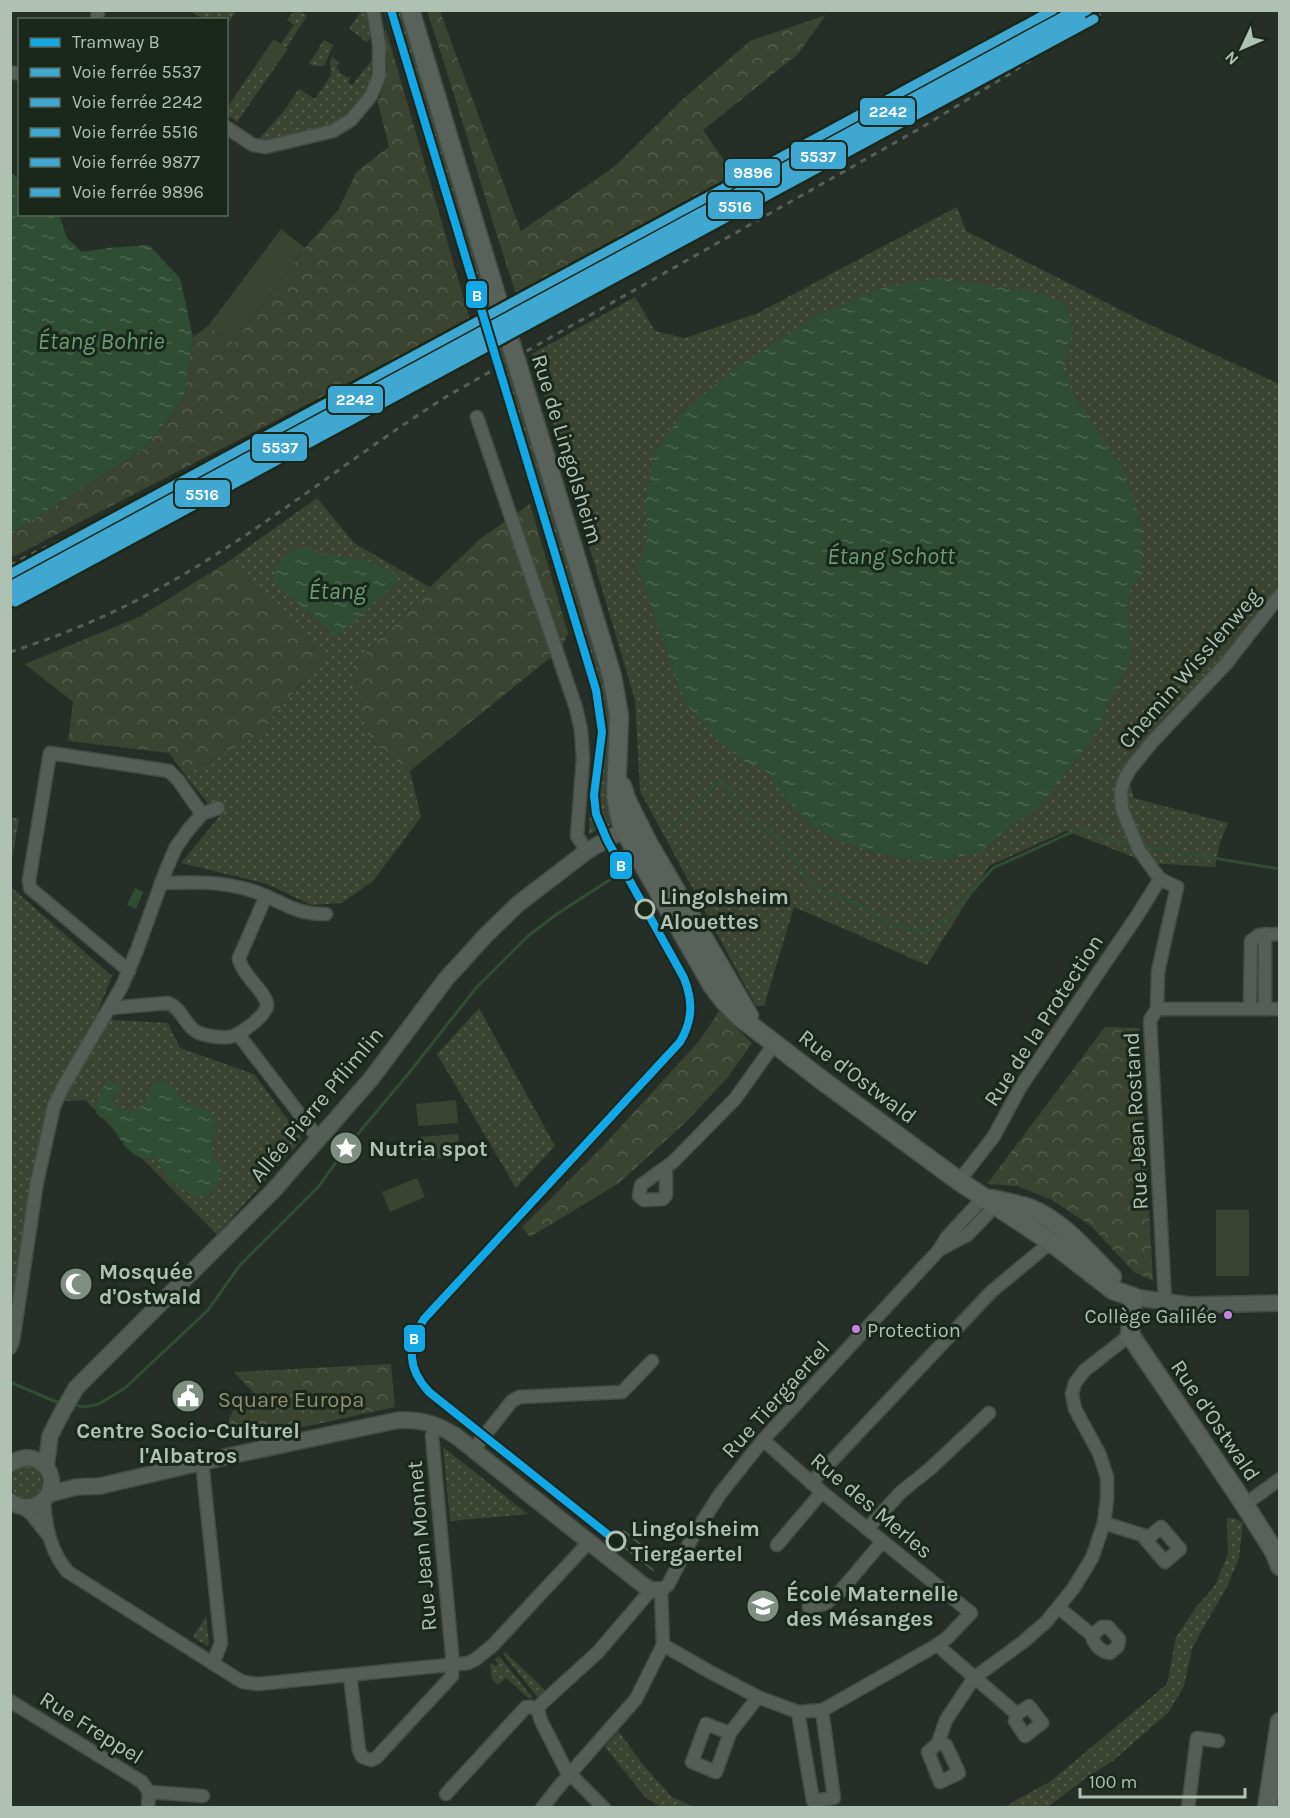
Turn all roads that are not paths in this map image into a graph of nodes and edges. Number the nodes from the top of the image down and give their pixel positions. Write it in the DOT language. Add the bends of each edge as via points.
graph roads {
  1 [pos="374,10"];
  2 [pos="410,10"];
  3 [pos="228,128"];
  4 [pos="477,417"];
  5 [pos="1280,595"];
  6 [pos="218,808"];
  7 [pos="202,814"];
  8 [pos="632,829"];
  9 [pos="587,851"];
  10 [pos="1160,879"];
  11 [pos="161,883"];
  12 [pos="266,896"];
  13 [pos="326,914"];
  14 [pos="1265,934"];
  15 [pos="1280,934"];
  16 [pos="129,971"];
  17 [pos="110,1008"];
  18 [pos="1250,1008"];
  19 [pos="1157,1009"];
  20 [pos="1265,1009"];
  21 [pos="1280,1009"];
  22 [pos="238,1034"];
  23 [pos="769,1038"];
  24 [pos="318,1138"];
  25 [pos="666,1167"];
  26 [pos="959,1181"];
  27 [pos="989,1202"];
  28 [pos="1051,1242"];
  29 [pos="1133,1297"];
  30 [pos="1165,1301"];
  31 [pos="1280,1303"];
  32 [pos="1130,1335"];
  33 [pos="10,1348"];
  34 [pos="652,1362"];
  35 [pos="989,1413"];
  36 [pos="435,1424"];
  37 [pos="50,1436"];
  38 [pos="763,1440"];
  39 [pos="473,1450"];
  40 [pos="15,1460"];
  41 [pos="202,1462"];
  42 [pos="48,1471"];
  43 [pos="1280,1479"];
  44 [pos="811,1483"];
  45 [pos="76,1487"];
  46 [pos="822,1492"];
  47 [pos="46,1497"];
  48 [pos="1244,1505"];
  49 [pos="15,1506"];
  50 [pos="1104,1523"];
  51 [pos="867,1529"];
  52 [pos="49,1535"];
  53 [pos="1149,1537"];
  54 [pos="590,1542"];
  55 [pos="882,1542"];
  56 [pos="777,1545"];
  57 [pos="1280,1566"];
  58 [pos="656,1590"];
  59 [pos="812,1604"];
  60 [pos="1059,1608"];
  61 [pos="1092,1635"];
  62 [pos="663,1645"];
  63 [pos="937,1645"];
  64 [pos="213,1664"];
  65 [pos="453,1665"];
  66 [pos="350,1675"];
  67 [pos="974,1678"];
  68 [pos="758,1697"];
  69 [pos="10,1701"];
  70 [pos="538,1710"];
  71 [pos="822,1710"];
  72 [pos="798,1712"];
  73 [pos="1017,1714"];
  74 [pos="1280,1722"];
  75 [pos="729,1732"];
  76 [pos="1218,1741"];
  77 [pos="938,1743"];
  78 [pos="570,1774"];
  79 [pos="149,1792"];
  80 [pos="446,1794"];
  81 [pos="203,1796"];
  82 [pos="148,1808"];
  83 [pos="542,1808"];
  84 [pos="604,1808"];
  85 [pos="1188,1808"];
  86 [pos="1267,1808"];
  1 -- 3 [label="street" via="379,76 370,96 351,120 333,130 266,147 253,145"];
  2 -- 8 [label="main road, Rue de Lingolsheim, bridge" via="612,676 619,716 618,766"];
  4 -- 9 [label="street" via="576,708 583,759 577,836"];
  5 -- 10 [label="street, Chemin Wisslenweg" via="1225,665 1153,741 1124,780 1122,808 1136,845"];
  6 -- 7 [label="street"];
  7 -- 11 [label="street" via="176,847"];
  7 -- 16 [label="street" via="169,771 50,753 30,888"];
  8 -- 9 [label="street, Allée Pierre Pflimlin"];
  8 -- 23 [label="main road, Rue d'Ostwald" via="719,995"];
  9 -- 24 [label="street, Allée Pierre Pflimlin" via="518,904 486,935 446,979 371,1079"];
  10 -- 19 [label="street, Rue Jean Rostand" via="1177,888 1158,971"];
  10 -- 26 [label="street, Rue de la Protection" via="1021,1086 994,1136"];
  11 -- 12 [label="street" via="219,883"];
  11 -- 16 [label="street"];
  12 -- 13 [label="street" via="300,912"];
  12 -- 22 [label="street" via="239,958 265,1000 266,1009"];
  14 -- 15 [label="street"];
  14 -- 18 [label="street" via="1251,941"];
  14 -- 20 [label="street"];
  16 -- 17 [label="street"];
  17 -- 22 [label="street" via="168,1004 176,1007 199,1033 229,1037"];
  17 -- 33 [label="street" via="54,1106"];
  18 -- 19 [label="street"];
  18 -- 20 [label="street"];
  19 -- 30 [label="street, Rue Jean Rostand" via="1150,1020"];
  20 -- 21 [label="street"];
  22 -- 24 [label="street"];
  23 -- 25 [label="street" via="735,1099"];
  23 -- 26 [label="main road, Rue d'Ostwald"];
  24 -- 37 [label="street, Allée Pierre Pflimlin" via="272,1192 76,1388"];
  26 -- 27 [label="main road, Rue d'Ostwald"];
  27 -- 28 [label="main road, Rue d'Ostwald"];
  27 -- 29 [label="main road, Rue d'Ostwald" via="1023,1206 1048,1218"];
  27 -- 38 [label="street, Rue Tiergaertel" via="947,1237"];
  28 -- 29 [label="main road, Rue d'Ostwald" via="1113,1290"];
  28 -- 44 [label="street" via="991,1292"];
  29 -- 30 [label="street"];
  29 -- 32 [label="main road"];
  30 -- 31 [label="street" via="1190,1305"];
  32 -- 48 [label="main road, Rue d'Ostwald"];
  32 -- 50 [label="street" via="1085,1370 1072,1394 1075,1409 1107,1477"];
  34 -- 39 [label="street" via="622,1392 519,1397"];
  35 -- 51 [label="street"];
  36 -- 39 [label="street"];
  36 -- 41 [label="street" via="399,1420"];
  36 -- 65 [label="street, Rue Jean Monnet" via="432,1436"];
  37 -- 40 [label="street, Allée Pierre Pflimlin"];
  37 -- 42 [label="street, Allée Pierre Pflimlin"];
  38 -- 44 [label="street, Rue des Merles"];
  38 -- 58 [label="street, Rue Tiergaertel" via="720,1494 668,1585"];
  39 -- 54 [label="street"];
  40 -- 42 [label="street" via="33,1459"];
  41 -- 45 [label="street" via="100,1486"];
  41 -- 64 [label="street" via="221,1643"];
  42 -- 45 [label="street"];
  42 -- 47 [label="street, Allée Pierre Pflimlin" via="51,1481"];
  43 -- 48 [label="street"];
  44 -- 46 [label="street, Rue des Merles"];
  45 -- 47 [label="street"];
  46 -- 51 [label="street, Rue des Merles"];
  46 -- 56 [label="street"];
  47 -- 49 [label="street" via="30,1508"];
  47 -- 52 [label="street"];
  48 -- 57 [label="main road, Rue d'Ostwald"];
  49 -- 52 [label="street" via="32,1515"];
  50 -- 53 [label="street"];
  50 -- 60 [label="street" via="1092,1558"];
  51 -- 55 [label="street, Rue des Merles"];
  52 -- 64 [label="street" via="68,1572"];
  54 -- 58 [label="street" via="643,1585"];
  54 -- 65 [label="street" via="488,1649 468,1663"];
  55 -- 59 [label="street" via="838,1594 825,1604"];
  55 -- 63 [label="street, Rue des Merles" via="970,1613"];
  58 -- 62 [label="street"];
  58 -- 70 [label="street, Rue Tiergaertel"];
  60 -- 61 [label="street"];
  60 -- 67 [label="street" via="1023,1642"];
  62 -- 68 [label="street"];
  62 -- 78 [label="street" via="636,1699"];
  63 -- 67 [label="street"];
  63 -- 71 [label="street"];
  64 -- 66 [label="street" via="250,1683"];
  65 -- 66 [label="street"];
  65 -- 66 [label="street" via="452,1676 371,1760 362,1757 359,1750"];
  67 -- 73 [label="street"];
  67 -- 77 [label="street" via="946,1720"];
  68 -- 72 [label="street"];
  68 -- 75 [label="street"];
  69 -- 79 [label="street, Rue Freppel" via="142,1782"];
  70 -- 78 [label="street"];
  70 -- 80 [label="street, Rue Tiergaertel" via="526,1707"];
  71 -- 72 [label="street"];
  71 -- 72 [label="street" via="834,1798 813,1801"];
  74 -- 86 [label="main road"];
  76 -- 85 [label="street" via="1197,1738"];
  78 -- 83 [label="street"];
  78 -- 84 [label="street"];
  79 -- 81 [label="street, Rue Freppel"];
  79 -- 82 [label="street, Rue Freppel"];
}
